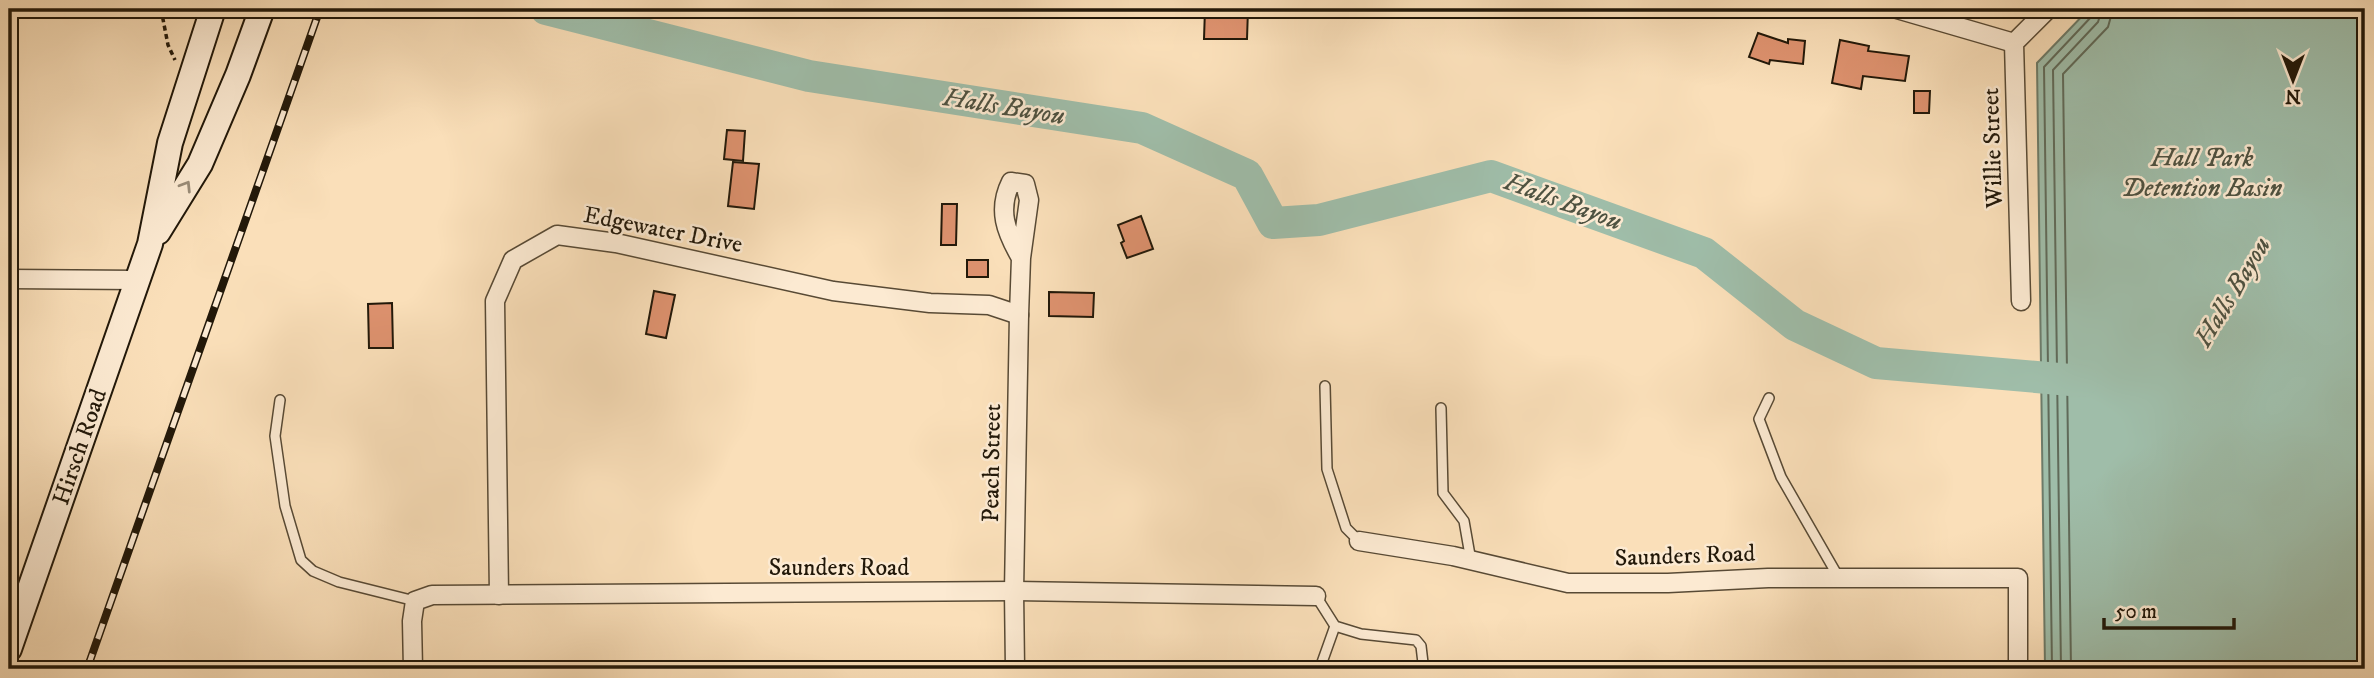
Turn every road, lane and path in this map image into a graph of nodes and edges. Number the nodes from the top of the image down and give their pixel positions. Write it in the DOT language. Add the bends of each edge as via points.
graph roads {
  1 [pos="161,9"];
  2 [pos="213,9"];
  3 [pos="262,9"];
  4 [pos="1897,9"];
  5 [pos="2048,9"];
  6 [pos="2014,43"];
  7 [pos="179,68"];
  8 [pos="150,244"];
  9 [pos="1021,258"];
  10 [pos="9,279"];
  11 [pos="138,280"];
  12 [pos="2021,301"];
  13 [pos="1019,315"];
  14 [pos="1325,386"];
  15 [pos="1769,398"];
  16 [pos="280,400"];
  17 [pos="1441,408"];
  18 [pos="1359,541"];
  19 [pos="1471,561"];
  20 [pos="1839,578"];
  21 [pos="1014,590"];
  22 [pos="499,595"];
  23 [pos="1316,596"];
  24 [pos="415,601"];
  25 [pos="1335,626"];
  26 [pos="9,649"];
  27 [pos="413,661"];
  28 [pos="1423,663"];
  29 [pos="1320,668"];
  30 [pos="1015,669"];
  31 [pos="2018,669"];
  1 -- 7 [label="path" via="168,46"];
  2 -- 8 [label="main road, Hirsch Road" via="170,143"];
  8 -- 3 [label="main road, Hirsch Road, one-way" via="200,164"];
  4 -- 6 [label="street"];
  5 -- 6 [label="street"];
  6 -- 12 [label="street, Willie Street"];
  8 -- 11 [label="main road, Hirsch Road"];
  9 -- 13 [label="street, Peach Street"];
  10 -- 11 [label="street"];
  11 -- 26 [label="main road, Hirsch Road"];
  13 -- 21 [label="street, Peach Street"];
  13 -- 22 [label="street, Edgewater Drive" via="989,305 833,291 616,243 558,235 513,260 495,301"];
  14 -- 18 [label="lane" via="1327,469 1346,528"];
  15 -- 20 [label="lane" via="1759,419 1772,454"];
  16 -- 24 [label="lane" via="275,436 285,506 301,560 313,571 339,582"];
  17 -- 19 [label="lane" via="1443,493 1464,521"];
  18 -- 19 [label="street, Saunders Road"];
  19 -- 20 [label="street, Saunders Road" via="1568,583"];
  20 -- 31 [label="street, Saunders Road" via="2018,578"];
  21 -- 22 [label="street, Saunders Road"];
  21 -- 23 [label="street, Saunders Road"];
  21 -- 30 [label="street, Peach Street"];
  22 -- 24 [label="street, Saunders Road" via="432,595"];
  23 -- 25 [label="lane"];
  24 -- 27 [label="street"];
  25 -- 28 [label="lane" via="1416,640"];
  25 -- 29 [label="lane"];
}
